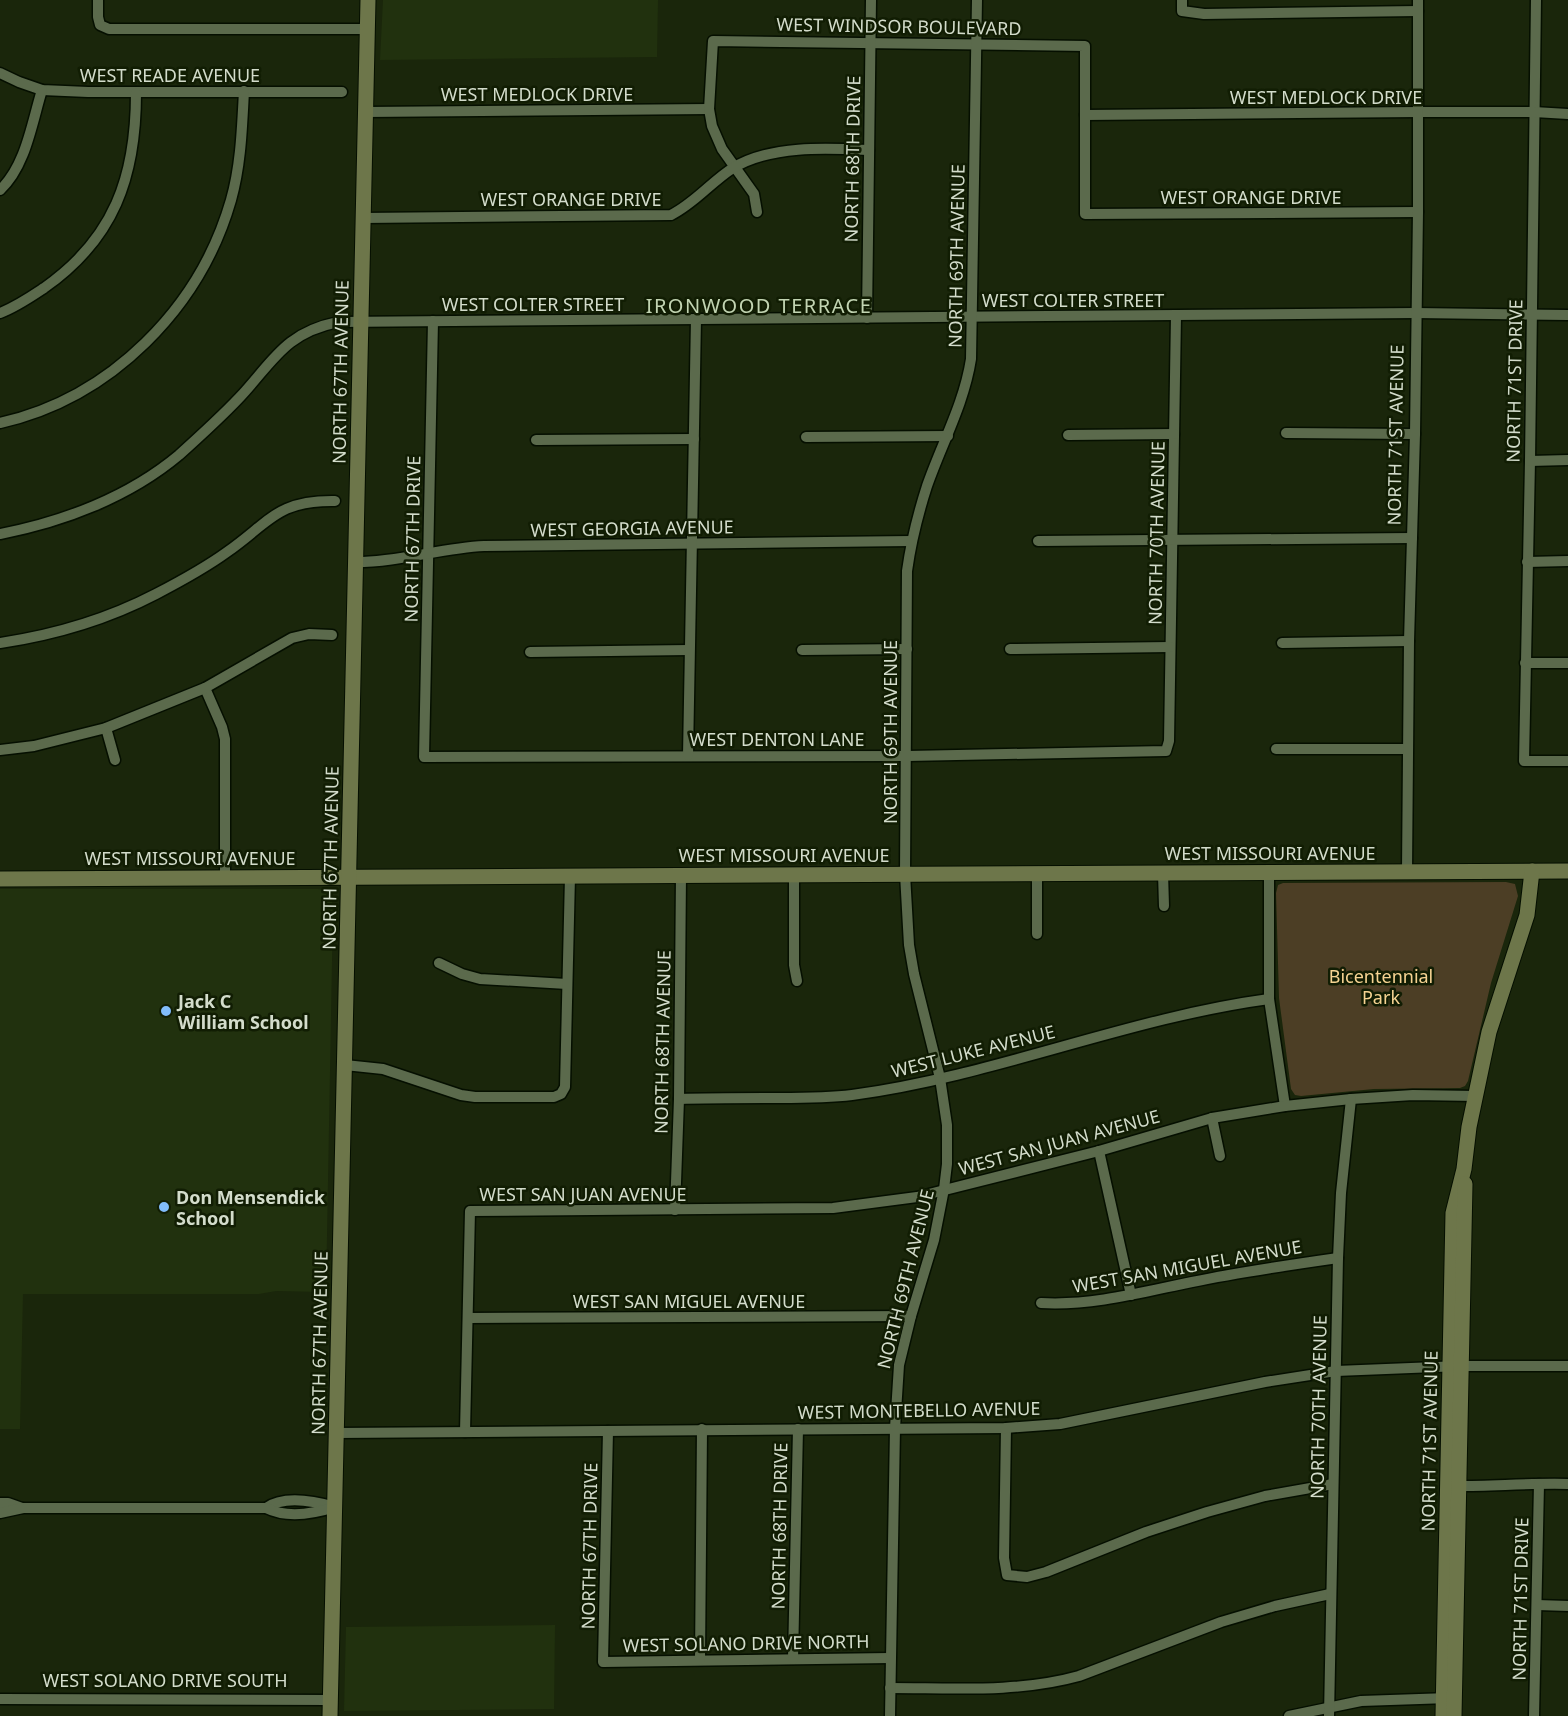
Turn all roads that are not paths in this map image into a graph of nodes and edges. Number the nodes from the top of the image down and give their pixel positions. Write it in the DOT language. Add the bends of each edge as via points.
graph roads {
  1 [pos="98,0"];
  2 [pos="368,0"];
  3 [pos="871,0"];
  4 [pos="977,0"];
  5 [pos="1536,0"];
  6 [pos="1418,5"];
  7 [pos="1182,6"];
  8 [pos="368,29"];
  9 [pos="870,42"];
  10 [pos="976,43"];
  11 [pos="0,73"];
  12 [pos="42,90"];
  13 [pos="244,91"];
  14 [pos="342,92"];
  15 [pos="136,93"];
  16 [pos="709,109"];
  17 [pos="366,112"];
  18 [pos="1418,112"];
  19 [pos="1534,112"];
  20 [pos="1568,114"];
  21 [pos="1085,115"];
  22 [pos="869,150"];
  23 [pos="734,168"];
  24 [pos="0,190"];
  25 [pos="757,212"];
  26 [pos="1418,212"];
  27 [pos="363,218"];
  28 [pos="0,313"];
  29 [pos="1416,313"];
  30 [pos="1568,315"];
  31 [pos="1176,316"];
  32 [pos="1531,316"];
  33 [pos="973,317"];
  34 [pos="867,318"];
  35 [pos="696,319"];
  36 [pos="433,321"];
  37 [pos="360,322"];
  38 [pos="0,423"];
  39 [pos="1286,433"];
  40 [pos="1174,434"];
  41 [pos="1415,434"];
  42 [pos="1068,435"];
  43 [pos="948,436"];
  44 [pos="806,437"];
  45 [pos="694,439"];
  46 [pos="536,440"];
  47 [pos="1568,460"];
  48 [pos="1530,461"];
  49 [pos="335,501"];
  50 [pos="0,534"];
  51 [pos="1412,538"];
  52 [pos="1173,540"];
  53 [pos="911,541"];
  54 [pos="1038,541"];
  55 [pos="691,544"];
  56 [pos="429,554"];
  57 [pos="1568,561"];
  58 [pos="356,562"];
  59 [pos="1527,562"];
  60 [pos="332,635"];
  61 [pos="1409,641"];
  62 [pos="0,644"];
  63 [pos="1282,644"];
  64 [pos="1170,647"];
  65 [pos="907,649"];
  66 [pos="1010,649"];
  67 [pos="689,650"];
  68 [pos="802,650"];
  69 [pos="530,651"];
  70 [pos="1525,663"];
  71 [pos="1568,663"];
  72 [pos="205,688"];
  73 [pos="106,728"];
  74 [pos="1407,748"];
  75 [pos="1276,749"];
  76 [pos="0,750"];
  77 [pos="1166,751"];
  78 [pos="688,755"];
  79 [pos="908,756"];
  80 [pos="424,757"];
  81 [pos="115,760"];
  82 [pos="1568,762"];
  83 [pos="1407,871"];
  84 [pos="1532,871"];
  85 [pos="1568,871"];
  86 [pos="1037,873"];
  87 [pos="1163,873"];
  88 [pos="1269,873"];
  89 [pos="905,874"];
  90 [pos="681,875"];
  91 [pos="794,875"];
  92 [pos="570,876"];
  93 [pos="349,877"];
  94 [pos="225,878"];
  95 [pos="0,879"];
  96 [pos="1164,906"];
  97 [pos="1037,934"];
  98 [pos="439,963"];
  99 [pos="797,981"];
  100 [pos="567,984"];
  101 [pos="1269,999"];
  102 [pos="345,1065"];
  103 [pos="940,1078"];
  104 [pos="1475,1096"];
  105 [pos="679,1099"];
  106 [pos="1351,1099"];
  107 [pos="1285,1106"];
  108 [pos="1212,1118"];
  109 [pos="1099,1151"];
  110 [pos="1220,1156"];
  111 [pos="944,1189"];
  112 [pos="675,1210"];
  113 [pos="1338,1258"];
  114 [pos="1131,1295"];
  115 [pos="1041,1303"];
  116 [pos="911,1316"];
  117 [pos="468,1318"];
  118 [pos="1455,1366"];
  119 [pos="1568,1366"];
  120 [pos="1336,1371"];
  121 [pos="894,1428"];
  122 [pos="1006,1428"];
  123 [pos="702,1429"];
  124 [pos="798,1429"];
  125 [pos="608,1431"];
  126 [pos="465,1432"];
  127 [pos="337,1433"];
  128 [pos="1333,1484"];
  129 [pos="1539,1484"];
  130 [pos="1568,1484"];
  131 [pos="1453,1485"];
  132 [pos="0,1503"];
  133 [pos="335,1507"];
  134 [pos="23,1508"];
  135 [pos="0,1513"];
  136 [pos="1330,1594"];
  137 [pos="1537,1605"];
  138 [pos="1568,1606"];
  139 [pos="890,1658"];
  140 [pos="793,1659"];
  141 [pos="700,1660"];
  142 [pos="603,1662"];
  143 [pos="890,1688"];
  144 [pos="1449,1698"];
  145 [pos="0,1699"];
  146 [pos="330,1700"];
  147 [pos="1329,1711"];
  148 [pos="330,1716"];
  149 [pos="890,1716"];
  150 [pos="1289,1716"];
  151 [pos="1443,1716"];
  152 [pos="1454,1716"];
  153 [pos="1533,1716"];
  1 -- 8 [label="street" via="100,25 110,29"];
  2 -- 8 [label="street, NORTH 67TH AVENUE"];
  3 -- 9 [label="street, NORTH 68TH DRIVE"];
  4 -- 10 [label="street, NORTH 69TH AVENUE"];
  5 -- 19 [label="street, NORTH 71ST DRIVE"];
  6 -- 7 [label="street" via="1215,14"];
  6 -- 18 [label="street, NORTH 71ST AVENUE"];
  8 -- 17 [label="street, NORTH 67TH AVENUE"];
  9 -- 10 [label="street, WEST WINDSOR BOULEVARD"];
  9 -- 16 [label="street, WEST WINDSOR BOULEVARD" via="713,41"];
  9 -- 22 [label="street, NORTH 68TH DRIVE"];
  10 -- 21 [label="street, WEST WINDSOR BOULEVARD" via="1085,46"];
  10 -- 33 [label="street, NORTH 69TH AVENUE"];
  11 -- 12 [label="street, WEST READE AVENUE"];
  12 -- 15 [label="street, WEST READE AVENUE"];
  12 -- 24 [label="street" via="20,162"];
  13 -- 14 [label="street, WEST READE AVENUE"];
  13 -- 15 [label="street, WEST READE AVENUE"];
  13 -- 38 [label="street" via="231,201 207,262 172,315 141,348 97,382 41,410"];
  15 -- 28 [label="street" via="129,170 116,205 94,244 50,283 15,308"];
  16 -- 17 [label="street, WEST MEDLOCK DRIVE"];
  16 -- 23 [label="street" via="712,126"];
  17 -- 27 [label="street, NORTH 67TH AVENUE"];
  18 -- 19 [label="street, WEST MEDLOCK DRIVE"];
  18 -- 21 [label="street, WEST MEDLOCK DRIVE"];
  18 -- 26 [label="street, NORTH 71ST AVENUE"];
  19 -- 20 [label="street, WEST MEDLOCK DRIVE"];
  19 -- 32 [label="street, NORTH 71ST DRIVE"];
  21 -- 26 [label="street, WEST ORANGE DRIVE" via="1085,214"];
  22 -- 23 [label="street, WEST ORANGE DRIVE" via="772,153"];
  22 -- 34 [label="street, NORTH 68TH DRIVE"];
  23 -- 25 [label="street" via="754,194"];
  23 -- 27 [label="street, WEST ORANGE DRIVE" via="687,207 671,215"];
  26 -- 29 [label="street, NORTH 71ST AVENUE"];
  27 -- 37 [label="street, NORTH 67TH AVENUE"];
  29 -- 31 [label="street, WEST COLTER STREET"];
  29 -- 32 [label="street, WEST COLTER STREET"];
  29 -- 41 [label="street, NORTH 71ST AVENUE"];
  30 -- 32 [label="street, WEST COLTER STREET"];
  31 -- 33 [label="street, WEST COLTER STREET"];
  31 -- 40 [label="street, NORTH 70TH AVENUE"];
  32 -- 48 [label="street, NORTH 71ST DRIVE"];
  33 -- 34 [label="street, WEST COLTER STREET"];
  33 -- 43 [label="street, NORTH 69TH AVENUE" via="967,381"];
  34 -- 35 [label="street, WEST COLTER STREET"];
  35 -- 36 [label="street, WEST COLTER STREET"];
  35 -- 45 [label="street"];
  36 -- 37 [label="street, WEST COLTER STREET"];
  36 -- 56 [label="street, NORTH 67TH DRIVE"];
  37 -- 50 [label="street, WEST COLTER STREET" via="325,325 275,354 223,413 149,477 70,516"];
  37 -- 58 [label="street, NORTH 67TH AVENUE"];
  39 -- 41 [label="street"];
  40 -- 42 [label="street"];
  40 -- 52 [label="street, NORTH 70TH AVENUE"];
  41 -- 51 [label="street, NORTH 71ST AVENUE"];
  43 -- 44 [label="street"];
  43 -- 53 [label="street, NORTH 69TH AVENUE"];
  45 -- 46 [label="street"];
  45 -- 55 [label="street"];
  47 -- 48 [label="street"];
  48 -- 59 [label="street, NORTH 71ST DRIVE"];
  49 -- 62 [label="street" via="301,503 277,512 210,564 127,608 74,627"];
  51 -- 52 [label="street"];
  51 -- 61 [label="street, NORTH 71ST AVENUE"];
  52 -- 54 [label="street"];
  52 -- 64 [label="street, NORTH 70TH AVENUE"];
  53 -- 55 [label="street, WEST GEORGIA AVENUE"];
  53 -- 65 [label="street, NORTH 69TH AVENUE"];
  55 -- 56 [label="street, WEST GEORGIA AVENUE" via="484,546"];
  55 -- 67 [label="street"];
  56 -- 58 [label="street, WEST GEORGIA AVENUE"];
  56 -- 80 [label="street, NORTH 67TH DRIVE"];
  57 -- 59 [label="street"];
  58 -- 93 [label="street, NORTH 67TH AVENUE"];
  59 -- 70 [label="street, NORTH 71ST DRIVE"];
  60 -- 72 [label="street" via="292,638"];
  61 -- 63 [label="street"];
  61 -- 74 [label="street, NORTH 71ST AVENUE"];
  64 -- 66 [label="street"];
  64 -- 77 [label="street, NORTH 70TH AVENUE"];
  65 -- 68 [label="street"];
  65 -- 79 [label="street, NORTH 69TH AVENUE"];
  67 -- 69 [label="street"];
  67 -- 78 [label="street"];
  70 -- 71 [label="street"];
  70 -- 82 [label="street, NORTH 71ST DRIVE" via="1524,762"];
  72 -- 73 [label="street"];
  72 -- 94 [label="street" via="225,739"];
  73 -- 76 [label="street"];
  73 -- 81 [label="street"];
  74 -- 75 [label="street"];
  74 -- 83 [label="street, NORTH 71ST AVENUE"];
  77 -- 79 [label="street, WEST DENTON LANE"];
  78 -- 79 [label="street, WEST DENTON LANE"];
  78 -- 80 [label="street, WEST DENTON LANE"];
  79 -- 89 [label="street, NORTH 69TH AVENUE"];
  83 -- 84 [label="street, WEST MISSOURI AVENUE"];
  83 -- 88 [label="street, WEST MISSOURI AVENUE"];
  84 -- 85 [label="street, WEST MISSOURI AVENUE"];
  84 -- 104 [label="street, NORTH 71ST AVENUE" via="1527,915 1489,1032"];
  86 -- 87 [label="street, WEST MISSOURI AVENUE"];
  86 -- 89 [label="street, WEST MISSOURI AVENUE"];
  86 -- 97 [label="street"];
  87 -- 88 [label="street, WEST MISSOURI AVENUE"];
  87 -- 96 [label="street"];
  88 -- 101 [label="street"];
  89 -- 91 [label="street, WEST MISSOURI AVENUE"];
  89 -- 103 [label="street, NORTH 69TH AVENUE" via="909,945"];
  90 -- 91 [label="street, WEST MISSOURI AVENUE"];
  90 -- 92 [label="street, WEST MISSOURI AVENUE"];
  90 -- 105 [label="street, NORTH 68TH AVENUE"];
  91 -- 99 [label="street"];
  92 -- 93 [label="street, WEST MISSOURI AVENUE"];
  92 -- 100 [label="street"];
  93 -- 94 [label="street, WEST MISSOURI AVENUE"];
  93 -- 102 [label="street, NORTH 67TH AVENUE"];
  94 -- 95 [label="street, WEST MISSOURI AVENUE"];
  98 -- 100 [label="street" via="480,979"];
  100 -- 102 [label="street" via="565,1087 554,1097 475,1097 447,1092 383,1069"];
  101 -- 103 [label="street, WEST LUKE AVENUE" via="1159,1020"];
  101 -- 107 [label="street"];
  102 -- 127 [label="street, NORTH 67TH AVENUE"];
  103 -- 105 [label="street, WEST LUKE AVENUE" via="823,1098"];
  103 -- 111 [label="street, NORTH 69TH AVENUE" via="947,1125"];
  104 -- 106 [label="street, WEST SAN JUAN AVENUE"];
  104 -- 118 [label="street, NORTH 71ST AVENUE" via="1453,1213"];
  105 -- 112 [label="street, NORTH 68TH AVENUE"];
  106 -- 107 [label="street, WEST SAN JUAN AVENUE"];
  106 -- 113 [label="street, NORTH 70TH AVENUE"];
  107 -- 108 [label="street, WEST SAN JUAN AVENUE"];
  108 -- 109 [label="street, WEST SAN JUAN AVENUE"];
  108 -- 110 [label="street"];
  109 -- 111 [label="street, WEST SAN JUAN AVENUE"];
  109 -- 114 [label="street"];
  111 -- 112 [label="street, WEST SAN JUAN AVENUE" via="833,1208"];
  111 -- 116 [label="street, NORTH 69TH AVENUE" via="934,1240"];
  112 -- 117 [label="street, WEST SAN JUAN AVENUE" via="470,1211"];
  113 -- 114 [label="street, WEST SAN MIGUEL AVENUE" via="1265,1268"];
  113 -- 120 [label="street, NORTH 70TH AVENUE"];
  114 -- 115 [label="street, WEST SAN MIGUEL AVENUE"];
  116 -- 117 [label="street, WEST SAN MIGUEL AVENUE"];
  116 -- 121 [label="street, NORTH 69TH AVENUE" via="899,1365"];
  117 -- 126 [label="street"];
  118 -- 119 [label="street, WEST MONTEBELLO AVENUE"];
  118 -- 120 [label="street, WEST MONTEBELLO AVENUE"];
  118 -- 131 [label="street, NORTH 71ST AVENUE"];
  120 -- 122 [label="street, WEST MONTEBELLO AVENUE" via="1060,1424"];
  120 -- 128 [label="street, NORTH 70TH AVENUE"];
  121 -- 122 [label="street, WEST MONTEBELLO AVENUE"];
  121 -- 124 [label="street, WEST MONTEBELLO AVENUE"];
  121 -- 139 [label="street, NORTH 69TH AVENUE"];
  122 -- 128 [label="street" via="1007,1575 1027,1577 1046,1572 1208,1512 1265,1496"];
  123 -- 124 [label="street, WEST MONTEBELLO AVENUE"];
  123 -- 125 [label="street, WEST MONTEBELLO AVENUE"];
  123 -- 141 [label="street"];
  124 -- 140 [label="street, NORTH 68TH DRIVE"];
  125 -- 126 [label="street, WEST MONTEBELLO AVENUE"];
  125 -- 142 [label="street, NORTH 67TH DRIVE"];
  126 -- 127 [label="street, WEST MONTEBELLO AVENUE"];
  127 -- 133 [label="street, NORTH 67TH AVENUE"];
  128 -- 136 [label="street, NORTH 70TH AVENUE"];
  129 -- 130 [label="street"];
  129 -- 131 [label="street"];
  129 -- 137 [label="street, NORTH 71ST DRIVE"];
  131 -- 144 [label="street, NORTH 71ST AVENUE"];
  132 -- 134 [label="street"];
  133 -- 134 [label="street" via="312,1513 276,1513 266,1508"];
  133 -- 146 [label="street, NORTH 67TH AVENUE"];
  134 -- 135 [label="street"];
  136 -- 143 [label="street" via="1221,1622 1055,1683 1023,1688"];
  136 -- 147 [label="street, NORTH 70TH AVENUE"];
  137 -- 138 [label="street"];
  137 -- 153 [label="street, NORTH 71ST DRIVE"];
  139 -- 140 [label="street, WEST SOLANO DRIVE NORTH"];
  139 -- 143 [label="street, NORTH 69TH AVENUE"];
  140 -- 141 [label="street, WEST SOLANO DRIVE NORTH"];
  141 -- 142 [label="street, WEST SOLANO DRIVE NORTH"];
  143 -- 149 [label="street, NORTH 69TH AVENUE"];
  144 -- 147 [label="street" via="1361,1701"];
  144 -- 151 [label="street, NORTH 71ST AVENUE"];
  144 -- 152 [label="street, NORTH 71ST AVENUE"];
  145 -- 146 [label="street, WEST SOLANO DRIVE SOUTH"];
  146 -- 148 [label="street, NORTH 67TH AVENUE"];
  147 -- 150 [label="street"];
}
